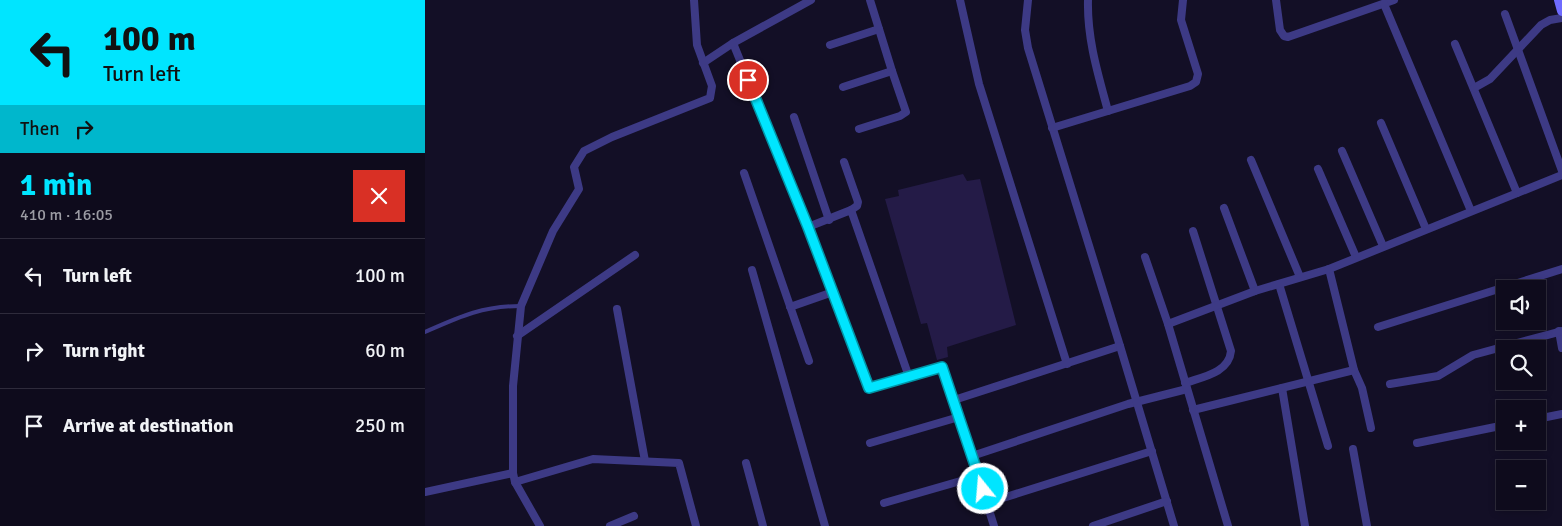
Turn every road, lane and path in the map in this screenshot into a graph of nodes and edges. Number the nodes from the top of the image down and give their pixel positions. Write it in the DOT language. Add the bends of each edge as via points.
graph roads {
  1 [pos="694,0"];
  2 [pos="870,0"];
  3 [pos="960,0"];
  4 [pos="1028,0"];
  5 [pos="1088,0"];
  6 [pos="1183,0"];
  7 [pos="1276,0"];
  8 [pos="1394,0"];
  9 [pos="1559,0"];
  10 [pos="809,1"];
  11 [pos="1384,4"];
  12 [pos="1562,12"];
  13 [pos="1505,14"];
  14 [pos="1562,18"];
  15 [pos="879,29"];
  16 [pos="733,43"];
  17 [pos="1455,44"];
  18 [pos="830,45"];
  19 [pos="1518,51"];
  20 [pos="703,63"];
  21 [pos="892,71"];
  22 [pos="843,87"];
  23 [pos="1474,88"];
  24 [pos="1108,111"];
  25 [pos="793,118"];
  26 [pos="1381,123"];
  27 [pos="1052,128"];
  28 [pos="859,129"];
  29 [pos="1342,151"];
  30 [pos="1251,160"];
  31 [pos="844,162"];
  32 [pos="1319,168"];
  33 [pos="1562,170"];
  34 [pos="744,173"];
  35 [pos="1562,175"];
  36 [pos="1517,193"];
  37 [pos="1224,208"];
  38 [pos="851,210"];
  39 [pos="1471,211"];
  40 [pos="829,220"];
  41 [pos="808,227"];
  42 [pos="1427,230"];
  43 [pos="1193,231"];
  44 [pos="1383,246"];
  45 [pos="635,255"];
  46 [pos="1145,258"];
  47 [pos="1356,258"];
  48 [pos="1329,269"];
  49 [pos="1562,269"];
  50 [pos="752,270"];
  51 [pos="1300,277"];
  52 [pos="1279,284"];
  53 [pos="1255,290"];
  54 [pos="833,292"];
  55 [pos="1217,304"];
  56 [pos="521,306"];
  57 [pos="790,307"];
  58 [pos="617,309"];
  59 [pos="1168,324"];
  60 [pos="1377,327"];
  61 [pos="1560,331"];
  62 [pos="425,332"];
  63 [pos="517,336"];
  64 [pos="1535,340"];
  65 [pos="1120,346"];
  66 [pos="1562,348"];
  67 [pos="1496,350"];
  68 [pos="809,361"];
  69 [pos="1067,364"];
  70 [pos="1354,370"];
  71 [pos="909,377"];
  72 [pos="1310,381"];
  73 [pos="1391,384"];
  74 [pos="1186,386"];
  75 [pos="1282,388"];
  76 [pos="954,400"];
  77 [pos="1137,402"];
  78 [pos="1193,410"];
  79 [pos="1562,414"];
  80 [pos="959,417"];
  81 [pos="1546,417"];
  82 [pos="1371,428"];
  83 [pos="1496,428"];
  84 [pos="870,443"];
  85 [pos="1417,443"];
  86 [pos="1327,446"];
  87 [pos="1353,449"];
  88 [pos="1152,451"];
  89 [pos="972,456"];
  90 [pos="645,461"];
  91 [pos="746,463"];
  92 [pos="513,473"];
  93 [pos="978,476"];
  94 [pos="515,482"];
  95 [pos="425,492"];
  96 [pos="1167,502"];
  97 [pos="884,503"];
  98 [pos="987,503"];
  99 [pos="634,516"];
  100 [pos="540,526"];
  101 [pos="610,526"];
  102 [pos="696,526"];
  103 [pos="763,526"];
  104 [pos="825,526"];
  105 [pos="994,526"];
  106 [pos="1093,526"];
  107 [pos="1175,526"];
  108 [pos="1228,526"];
  109 [pos="1305,526"];
  110 [pos="1367,526"];
  1 -- 20 [label="street" via="697,44"];
  2 -- 15 [label="street"];
  3 -- 69 [label="street" via="979,84"];
  4 -- 27 [label="street" via="1025,30 1028,48"];
  5 -- 24 [label="street" via="1092,50"];
  6 -- 24 [label="street" via="1181,20 1198,74 1196,82"];
  7 -- 11 [label="street" via="1280,30 1289,37"];
  8 -- 11 [label="street"];
  9 -- 12 [label="street"];
  10 -- 16 [label="street"];
  11 -- 39 [label="street"];
  13 -- 19 [label="street"];
  14 -- 19 [label="street" via="1541,26"];
  15 -- 18 [label="street"];
  15 -- 21 [label="street"];
  16 -- 20 [label="street"];
  16 -- 41 [label="street"];
  17 -- 23 [label="street"];
  19 -- 23 [label="street" via="1490,79"];
  19 -- 33 [label="street"];
  20 -- 56 [label="street" via="711,86 710,98 584,151 574,166 579,189 553,231"];
  21 -- 22 [label="street"];
  21 -- 28 [label="street" via="906,112"];
  23 -- 36 [label="street"];
  24 -- 27 [label="street"];
  25 -- 40 [label="street"];
  26 -- 42 [label="street"];
  27 -- 65 [label="street"];
  29 -- 44 [label="street"];
  30 -- 51 [label="street"];
  31 -- 38 [label="street" via="858,202"];
  32 -- 47 [label="street"];
  34 -- 57 [label="street"];
  35 -- 36 [label="street"];
  36 -- 39 [label="street"];
  37 -- 53 [label="street"];
  38 -- 40 [label="street"];
  38 -- 71 [label="street"];
  39 -- 42 [label="street"];
  40 -- 41 [label="street"];
  41 -- 54 [label="street"];
  42 -- 44 [label="street"];
  43 -- 55 [label="street"];
  44 -- 47 [label="street"];
  45 -- 63 [label="street"];
  46 -- 59 [label="street"];
  47 -- 48 [label="street"];
  48 -- 51 [label="street"];
  48 -- 70 [label="street"];
  49 -- 60 [label="street"];
  50 -- 104 [label="street"];
  51 -- 52 [label="street"];
  52 -- 53 [label="street"];
  52 -- 72 [label="street"];
  53 -- 55 [label="street"];
  54 -- 57 [label="street"];
  54 -- 71 [label="street" via="869,388"];
  55 -- 59 [label="street"];
  55 -- 74 [label="street" via="1230,346 1229,361 1220,370"];
  56 -- 62 [label="lane" via="478,310"];
  56 -- 63 [label="street"];
  57 -- 68 [label="street"];
  58 -- 90 [label="street"];
  59 -- 74 [label="street"];
  61 -- 64 [label="street"];
  61 -- 66 [label="street"];
  63 -- 92 [label="street" via="512,420"];
  65 -- 69 [label="street"];
  65 -- 77 [label="street"];
  67 -- 73 [label="street" via="1473,355 1438,376"];
  69 -- 76 [label="street"];
  70 -- 72 [label="street"];
  70 -- 82 [label="street" via="1362,388"];
  71 -- 76 [label="street" via="942,367"];
  72 -- 75 [label="street"];
  72 -- 86 [label="street"];
  74 -- 77 [label="street"];
  74 -- 78 [label="street"];
  75 -- 78 [label="street"];
  75 -- 109 [label="street"];
  76 -- 80 [label="street"];
  77 -- 88 [label="street"];
  77 -- 89 [label="street"];
  78 -- 108 [label="street"];
  79 -- 81 [label="street"];
  80 -- 84 [label="street"];
  80 -- 89 [label="street"];
  83 -- 85 [label="street"];
  87 -- 110 [label="street"];
  88 -- 96 [label="street"];
  88 -- 98 [label="street"];
  89 -- 93 [label="street"];
  90 -- 94 [label="street" via="593,460"];
  90 -- 102 [label="street" via="679,463"];
  91 -- 103 [label="street"];
  92 -- 94 [label="street"];
  92 -- 95 [label="street"];
  93 -- 97 [label="street"];
  93 -- 98 [label="street"];
  94 -- 100 [label="street"];
  96 -- 106 [label="street"];
  96 -- 107 [label="street"];
  98 -- 105 [label="street"];
  99 -- 101 [label="street"];
}
